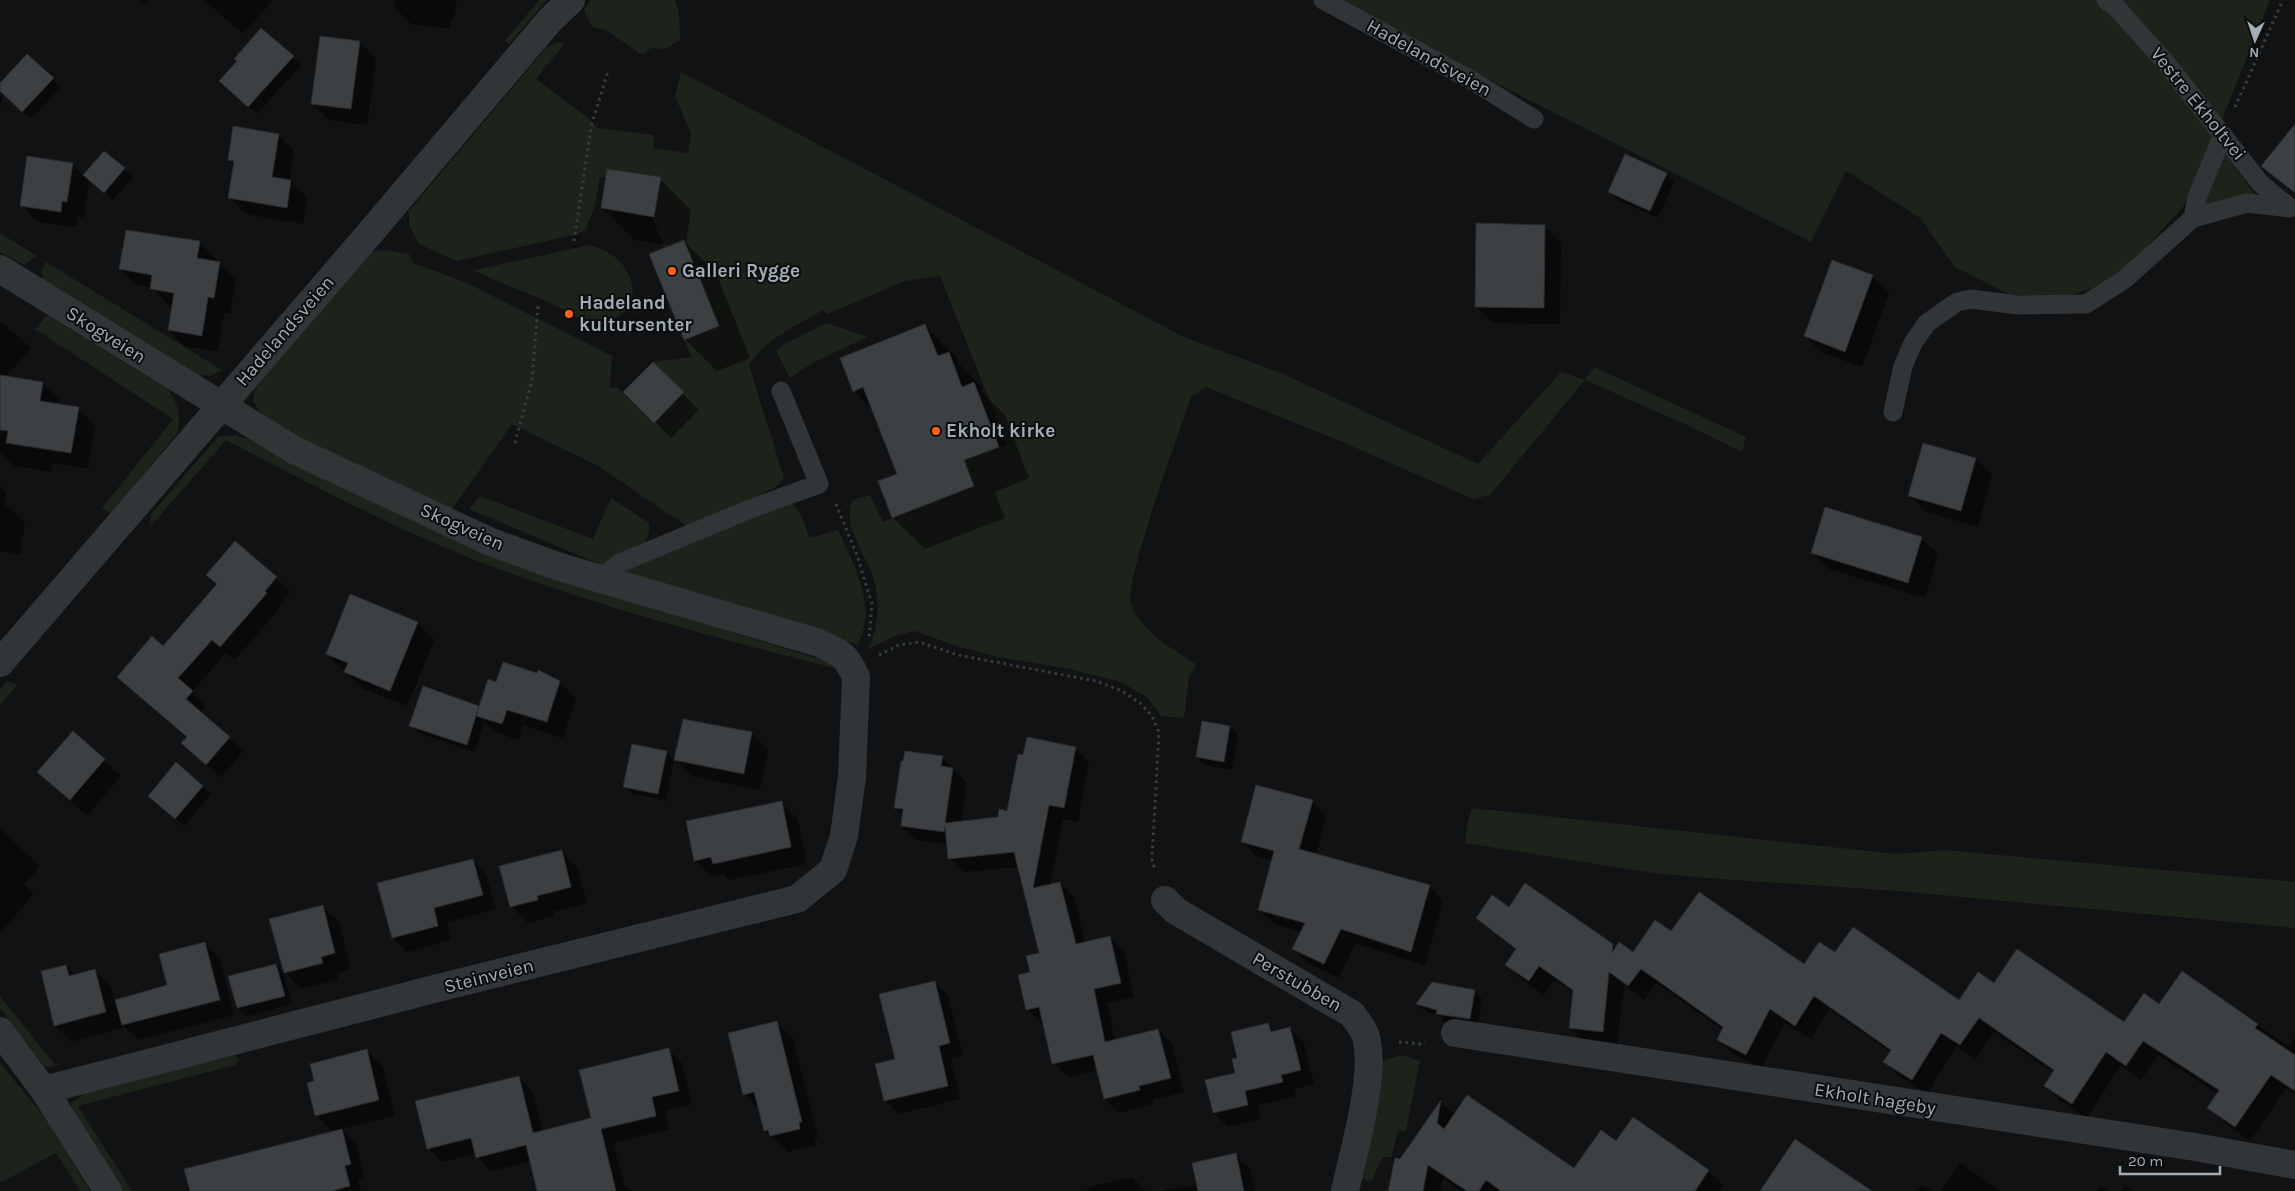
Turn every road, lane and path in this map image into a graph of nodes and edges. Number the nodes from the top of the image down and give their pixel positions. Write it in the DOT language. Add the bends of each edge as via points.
graph roads {
  1 [pos="571,0"];
  2 [pos="1323,0"];
  3 [pos="2106,0"];
  4 [pos="2283,0"];
  5 [pos="608,71"];
  6 [pos="1534,119"];
  7 [pos="2223,135"];
  8 [pos="2293,210"];
  9 [pos="2193,218"];
  10 [pos="574,241"];
  11 [pos="0,270"];
  12 [pos="538,306"];
  13 [pos="781,391"];
  14 [pos="220,406"];
  15 [pos="1893,412"];
  16 [pos="515,443"];
  17 [pos="819,484"];
  18 [pos="600,579"];
  19 [pos="850,662"];
  20 [pos="0,663"];
  21 [pos="1165,900"];
  22 [pos="0,1031"];
  23 [pos="1365,1034"];
  24 [pos="1455,1034"];
  25 [pos="44,1090"];
  26 [pos="2295,1165"];
  27 [pos="108,1191"];
  28 [pos="1345,1191"];
  1 -- 14 [label="street, Hadelandsveien" via="550,20"];
  2 -- 6 [label="lane, Hadelandsveien" via="1473,81"];
  3 -- 7 [label="lane, Vestre Ekholtvei" via="2168,64"];
  4 -- 7 [label="path"];
  5 -- 10 [label="path" via="591,127"];
  7 -- 8 [label="lane, Vestre Ekholtvei" via="2260,183"];
  7 -- 9 [label="lane" via="2197,197"];
  8 -- 9 [label="lane, Vestre Ekholtvei" via="2247,203"];
  9 -- 15 [label="lane, Vestre Ekholtvei" via="2125,279 2086,304 2018,305 1971,299 1956,302 1927,323 1913,343"];
  11 -- 14 [label="street, Skogveien"];
  12 -- 16 [label="path" via="532,380"];
  13 -- 17 [label="lane"];
  14 -- 18 [label="street, Skogveien" via="294,450 491,542"];
  14 -- 20 [label="street, Hadelandsveien"];
  17 -- 18 [label="lane" via="620,563"];
  17 -- 19 [label="path" via="831,494 842,517 872,604 869,640"];
  18 -- 19 [label="street, Skogveien" via="816,642 840,652"];
  19 -- 21 [label="path" via="877,656 899,645 919,642 958,655 1096,682 1122,691 1140,703 1152,716 1159,732 1152,860"];
  19 -- 25 [label="street, Steinveien" via="856,677 852,777 844,836 833,870 797,899"];
  21 -- 23 [label="street, Perstubben" via="1176,911 1352,1014"];
  22 -- 25 [label="street"];
  23 -- 24 [label="path" via="1420,1044"];
  23 -- 28 [label="street, Perstubben" via="1369,1069"];
  24 -- 26 [label="street, Ekholt hageby"];
  25 -- 27 [label="street"];
}
